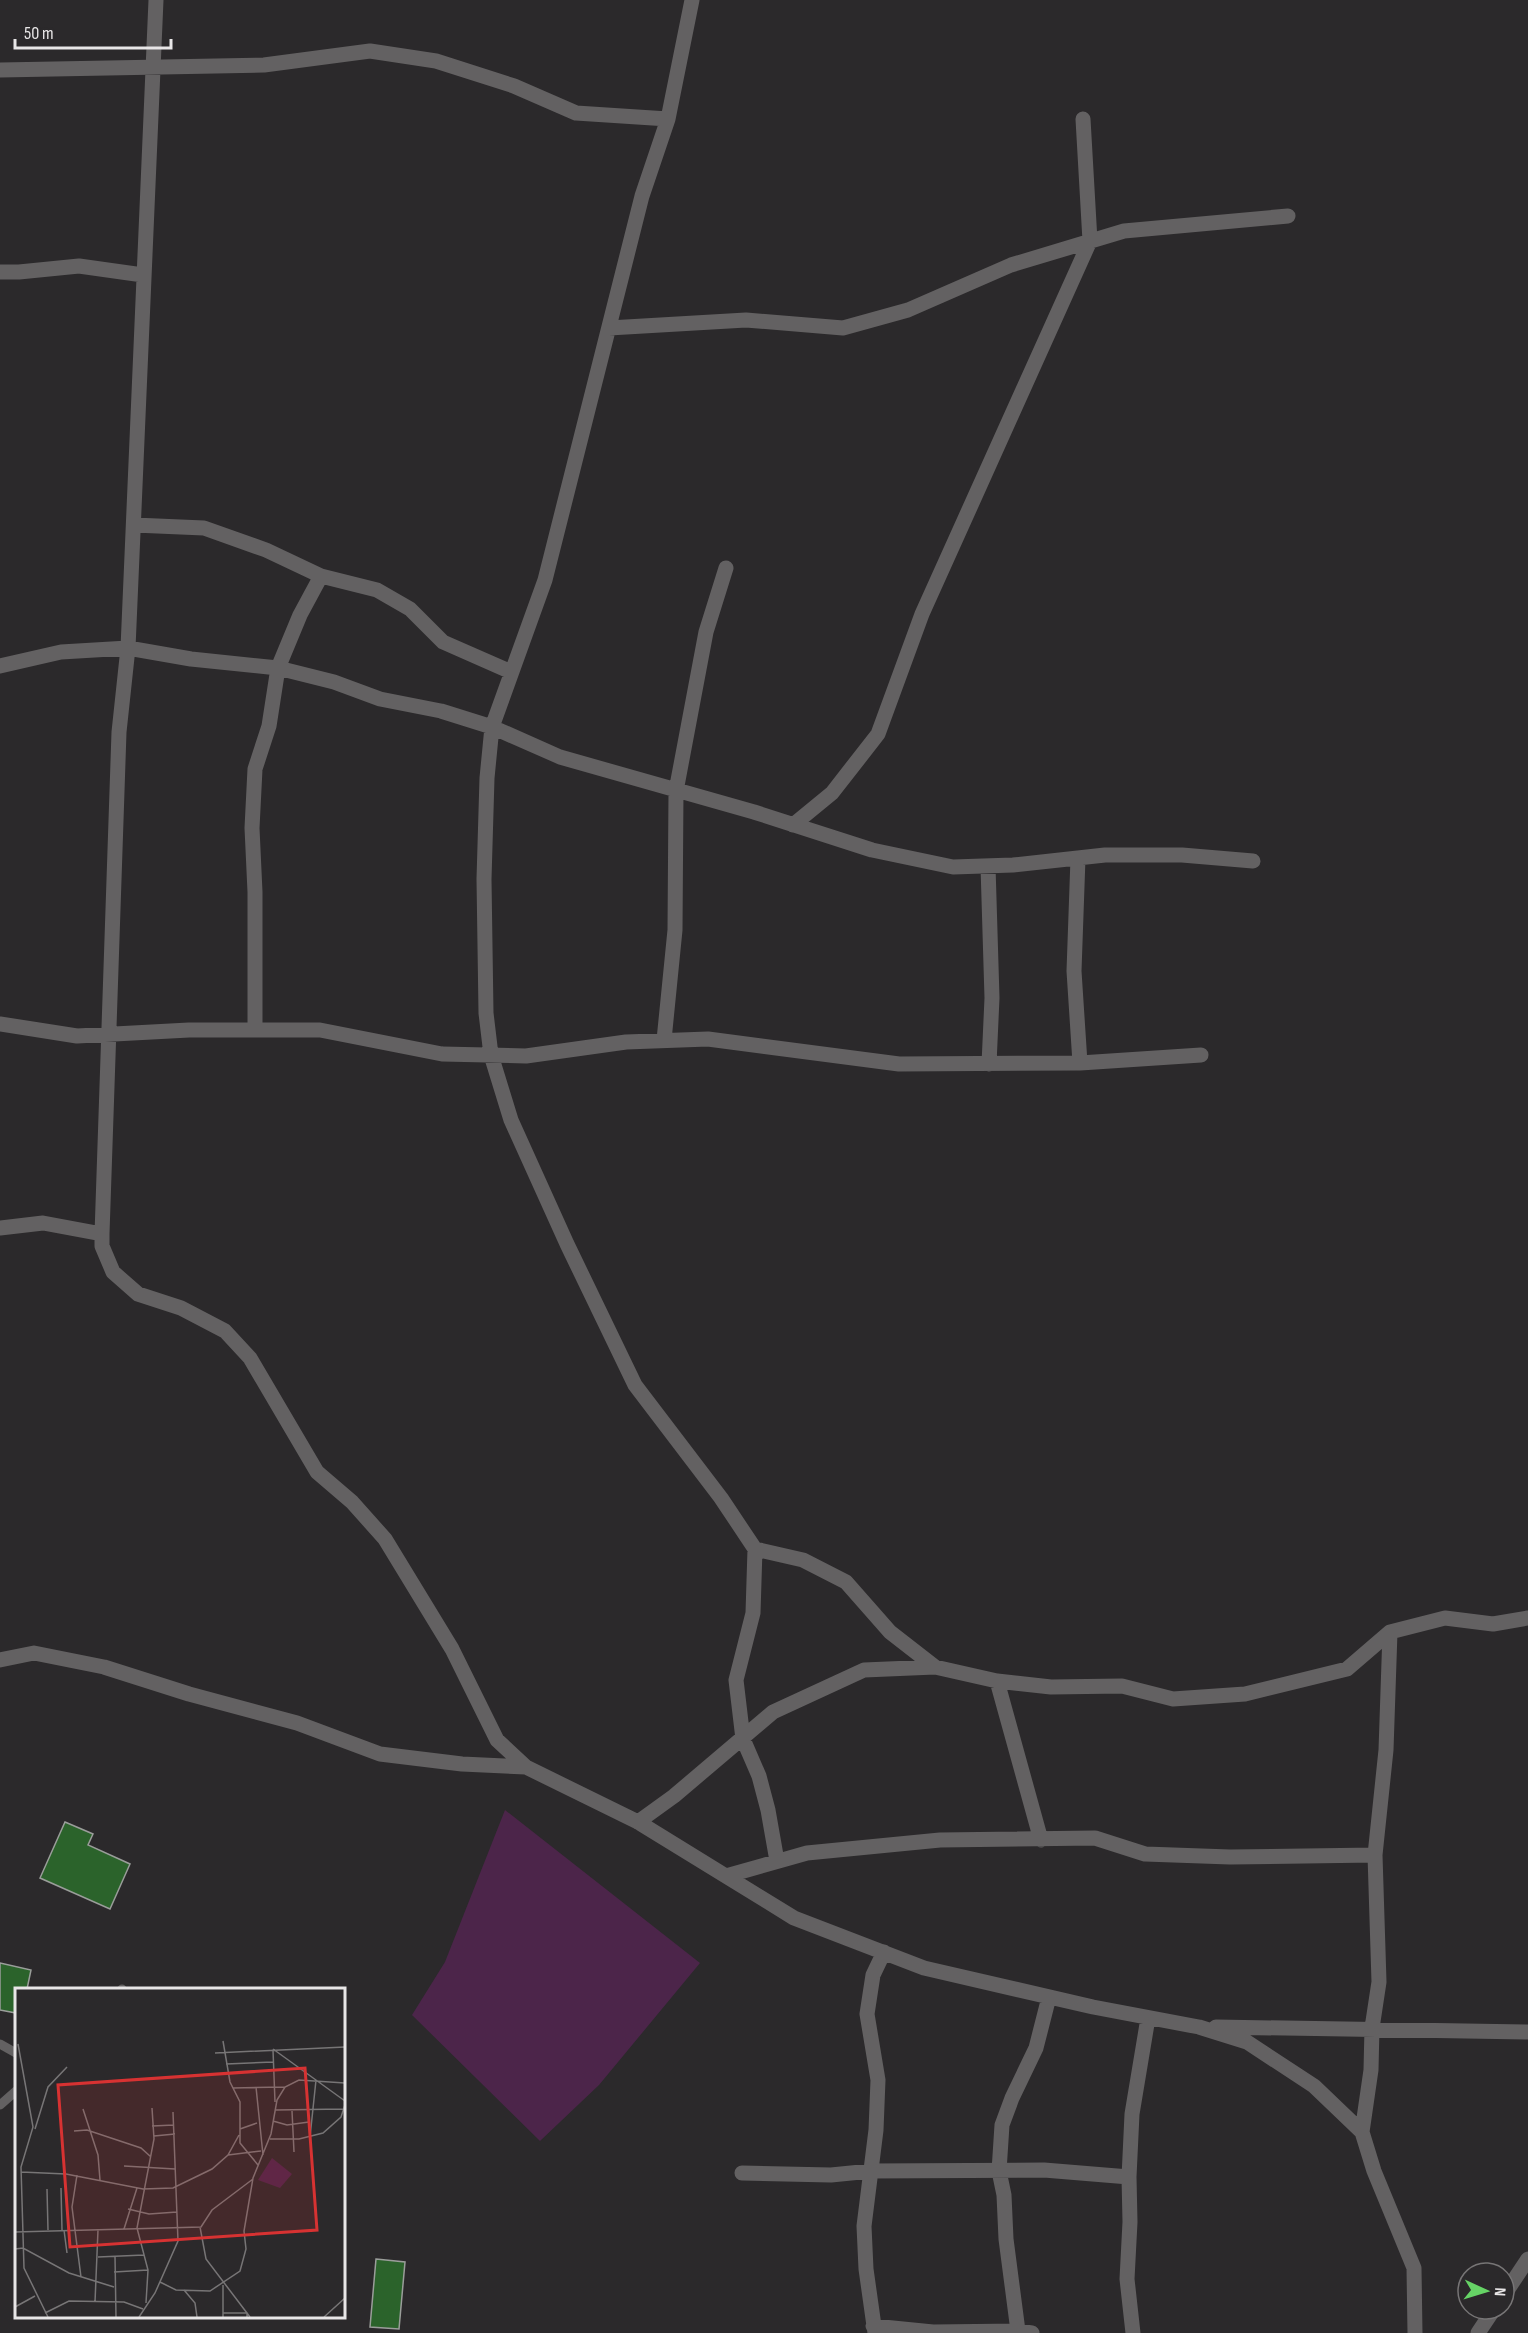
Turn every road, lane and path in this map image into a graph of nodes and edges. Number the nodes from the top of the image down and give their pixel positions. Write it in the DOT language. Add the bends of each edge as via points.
graph roads {
  1 [pos="156,0"];
  2 [pos="692,0"];
  3 [pos="152,68"];
  4 [pos="0,70"];
  5 [pos="668,119"];
  6 [pos="1083,119"];
  7 [pos="1288,216"];
  8 [pos="1090,241"];
  9 [pos="0,272"];
  10 [pos="143,275"];
  11 [pos="609,328"];
  12 [pos="134,525"];
  13 [pos="726,568"];
  14 [pos="321,576"];
  15 [pos="128,648"];
  16 [pos="0,666"];
  17 [pos="278,668"];
  18 [pos="511,672"];
  19 [pos="492,727"];
  20 [pos="676,791"];
  21 [pos="793,825"];
  22 [pos="1078,858"];
  23 [pos="1253,861"];
  24 [pos="988,866"];
  25 [pos="0,1024"];
  26 [pos="255,1030"];
  27 [pos="109,1034"];
  28 [pos="664,1040"];
  29 [pos="491,1055"];
  30 [pos="1201,1055"];
  31 [pos="1080,1063"];
  32 [pos="989,1064"];
  33 [pos="0,1228"];
  34 [pos="102,1234"];
  35 [pos="755,1549"];
  36 [pos="1528,1618"];
  37 [pos="1389,1632"];
  38 [pos="0,1660"];
  39 [pos="935,1667"];
  40 [pos="997,1681"];
  41 [pos="743,1740"];
  42 [pos="526,1767"];
  43 [pos="638,1822"];
  44 [pos="1041,1840"];
  45 [pos="1375,1855"];
  46 [pos="777,1862"];
  47 [pos="726,1876"];
  48 [pos="884,1952"];
  49 [pos="1049,1997"];
  50 [pos="1148,2018"];
  51 [pos="1199,2027"];
  52 [pos="1372,2028"];
  53 [pos="1528,2032"];
  54 [pos="0,2044"];
  55 [pos="15,2052"];
  56 [pos="15,2092"];
  57 [pos="0,2105"];
  58 [pos="1362,2132"];
  59 [pos="871,2171"];
  60 [pos="999,2171"];
  61 [pos="742,2173"];
  62 [pos="1129,2177"];
  63 [pos="1528,2259"];
  64 [pos="1516,2277"];
  65 [pos="874,2330"];
  66 [pos="1025,2332"];
  67 [pos="1133,2333"];
  68 [pos="1415,2333"];
  1 -- 3 [label="street"];
  2 -- 5 [label="street"];
  3 -- 4 [label="street"];
  3 -- 5 [label="street" via="264,65 370,51 436,61 514,86 576,113"];
  3 -- 10 [label="street"];
  5 -- 11 [label="street" via="642,196"];
  6 -- 8 [label="street"];
  7 -- 8 [label="street" via="1124,231"];
  8 -- 11 [label="street" via="1011,265 908,310 843,328 746,320"];
  8 -- 21 [label="street" via="922,614 878,734 832,793"];
  9 -- 10 [label="street" via="79,266"];
  10 -- 12 [label="street"];
  11 -- 18 [label="street" via="545,580"];
  12 -- 14 [label="street" via="204,528 267,550"];
  12 -- 15 [label="street"];
  13 -- 20 [label="street" via="706,632"];
  14 -- 17 [label="street"];
  14 -- 18 [label="street" via="377,590 410,609 443,642"];
  15 -- 16 [label="street" via="62,652"];
  15 -- 17 [label="street"];
  15 -- 27 [label="street" via="119,732"];
  17 -- 19 [label="street"];
  17 -- 26 [label="street" via="269,726 255,769"];
  18 -- 19 [label="street"];
  19 -- 20 [label="street" via="560,756"];
  19 -- 29 [label="street" via="484,879 486,1013"];
  20 -- 21 [label="street"];
  20 -- 28 [label="street" via="675,930"];
  21 -- 24 [label="street" via="872,850 953,867"];
  22 -- 23 [label="street" via="1182,855"];
  22 -- 24 [label="street"];
  22 -- 31 [label="street" via="1074,971"];
  24 -- 32 [label="street" via="992,998"];
  25 -- 27 [label="street" via="77,1036"];
  26 -- 27 [label="street"];
  26 -- 29 [label="street" via="321,1030 442,1054"];
  27 -- 34 [label="street"];
  28 -- 29 [label="street" via="526,1056"];
  28 -- 32 [label="street" via="708,1039 899,1064"];
  29 -- 35 [label="street" via="511,1120 635,1385"];
  30 -- 31 [label="street"];
  31 -- 32 [label="street"];
  33 -- 34 [label="street" via="43,1223"];
  34 -- 42 [label="street" via="102,1246 113,1272 138,1293 181,1308 225,1331 250,1358 317,1472 352,1502 385,1539 452,1649 497,1740"];
  35 -- 39 [label="street" via="803,1560 846,1581 890,1632"];
  35 -- 41 [label="street" via="753,1613 736,1680"];
  36 -- 37 [label="street" via="1493,1624 1445,1618"];
  37 -- 40 [label="street" via="1347,1669 1245,1694 1173,1699 1122,1686 1051,1687"];
  37 -- 45 [label="street" via="1386,1749"];
  38 -- 42 [label="street" via="34,1653 104,1667 297,1723 380,1754"];
  39 -- 40 [label="street"];
  39 -- 41 [label="street" via="864,1670 773,1712"];
  40 -- 44 [label="street"];
  41 -- 43 [label="street"];
  41 -- 46 [label="street" via="759,1776"];
  42 -- 43 [label="street"];
  43 -- 47 [label="street"];
  44 -- 45 [label="street" via="1095,1838 1145,1854 1208,1857"];
  44 -- 46 [label="street" via="940,1840 807,1853"];
  45 -- 52 [label="street" via="1379,1983"];
  46 -- 47 [label="street"];
  47 -- 48 [label="street" via="794,1918"];
  48 -- 49 [label="street" via="924,1968"];
  48 -- 59 [label="street" via="873,1975 867,2014 878,2080"];
  49 -- 50 [label="street"];
  49 -- 60 [label="street" via="1036,2048 1002,2125"];
  50 -- 51 [label="street"];
  50 -- 62 [label="street" via="1132,2114"];
  51 -- 52 [label="street"];
  51 -- 58 [label="street" via="1247,2042 1314,2086"];
  52 -- 53 [label="street"];
  52 -- 58 [label="street" via="1371,2070"];
  54 -- 55 [label="lane"];
  56 -- 57 [label="lane"];
  58 -- 68 [label="street" via="1414,2268"];
  59 -- 60 [label="street"];
  59 -- 61 [label="street" via="831,2175"];
  59 -- 65 [label="street" via="864,2226"];
  60 -- 62 [label="street" via="1044,2170"];
  60 -- 66 [label="street" via="1006,2238"];
  62 -- 67 [label="street" via="1127,2279"];
  63 -- 64 [label="street"];
  65 -- 66 [label="street"];
}
